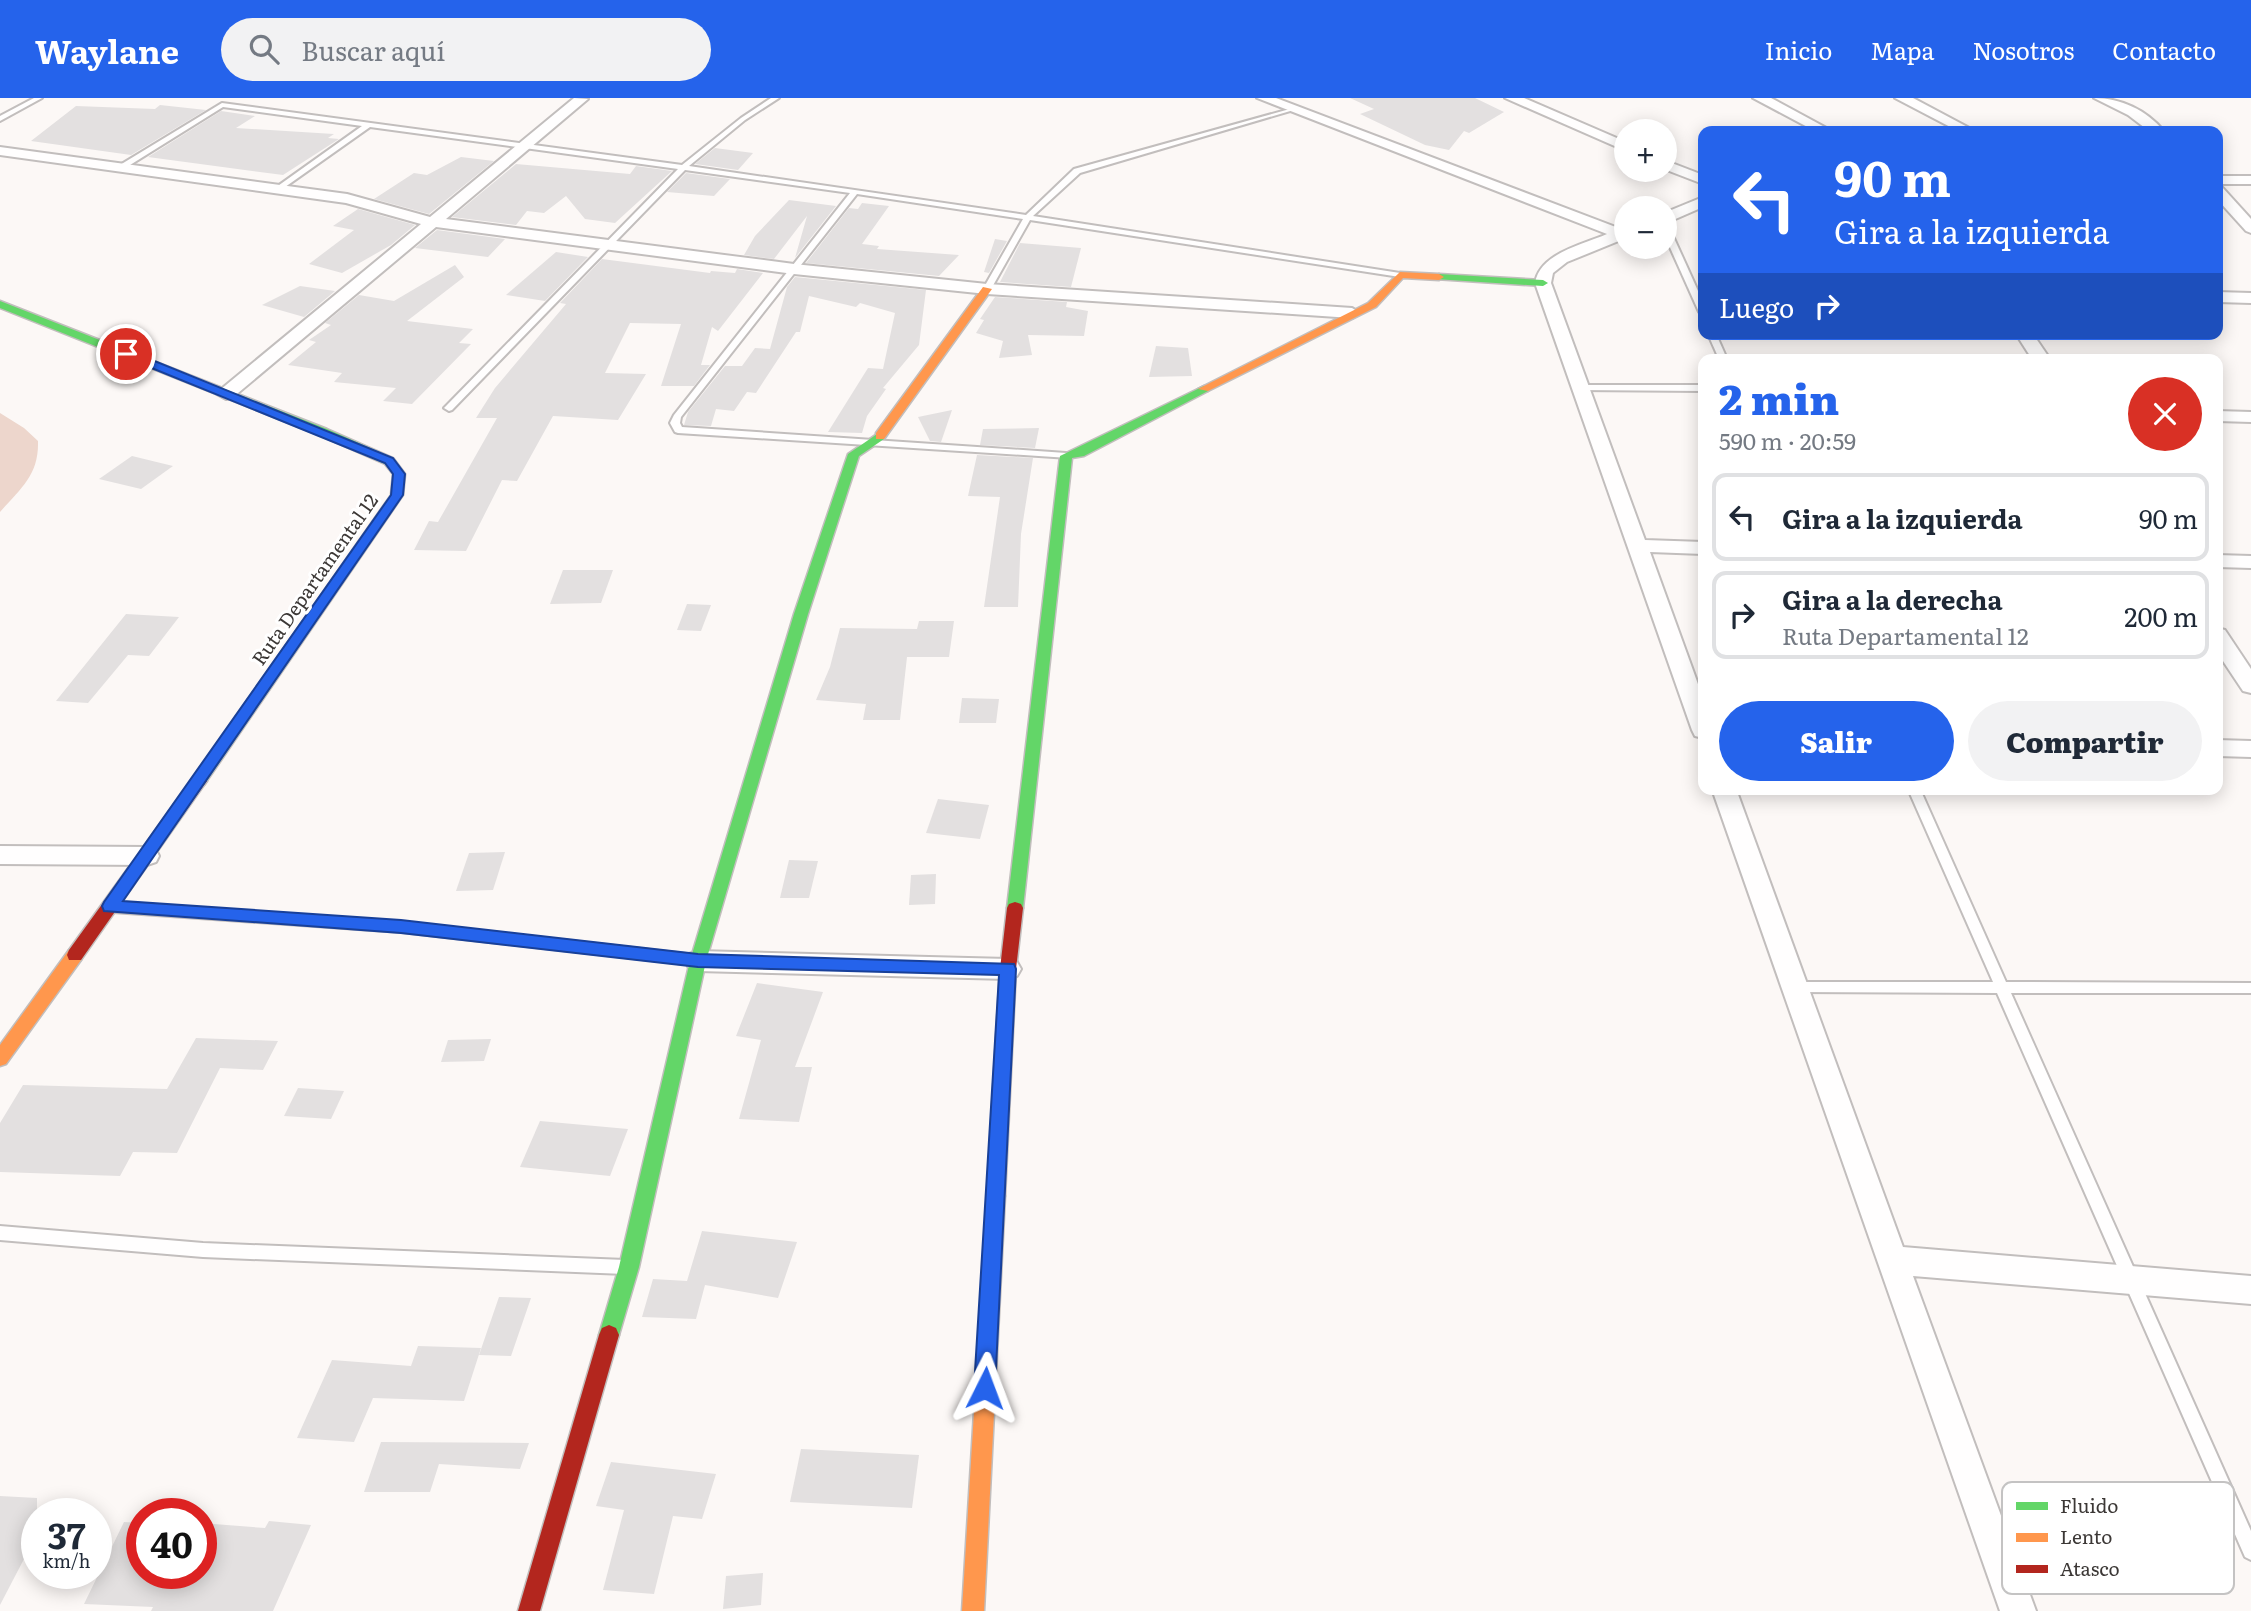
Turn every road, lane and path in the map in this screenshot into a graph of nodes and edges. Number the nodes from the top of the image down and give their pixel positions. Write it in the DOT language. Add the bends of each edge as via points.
graph roads {
  1 [pos="39,98"];
  2 [pos="776,98"];
  3 [pos="1264,98"];
  4 [pos="1512,98"];
  5 [pos="1760,98"];
  6 [pos="1902,98"];
  7 [pos="2101,98"];
  8 [pos="581,99"];
  9 [pos="1301,106"];
  10 [pos="0,119"];
  11 [pos="370,124"];
  12 [pos="1815,126"];
  13 [pos="1958,126"];
  14 [pos="2151,126"];
  15 [pos="1614,142"];
  16 [pos="526,145"];
  17 [pos="0,151"];
  18 [pos="685,166"];
  19 [pos="119,168"];
  20 [pos="1677,169"];
  21 [pos="1698,178"];
  22 [pos="2223,180"];
  23 [pos="2251,180"];
  24 [pos="278,190"];
  25 [pos="856,191"];
  26 [pos="2223,197"];
  27 [pos="1698,203"];
  28 [pos="1677,213"];
  29 [pos="1028,217"];
  30 [pos="432,222"];
  31 [pos="2251,228"];
  32 [pos="1614,229"];
  33 [pos="1614,237"];
  34 [pos="607,246"];
  35 [pos="1677,254"];
  36 [pos="794,269"];
  37 [pos="1400,275"];
  38 [pos="1543,283"];
  39 [pos="987,289"];
  40 [pos="2223,297"];
  41 [pos="2251,298"];
  42 [pos="1698,302"];
  43 [pos="0,304"];
  44 [pos="1352,313"];
  45 [pos="1580,388"];
  46 [pos="1698,388"];
  47 [pos="226,394"];
  48 [pos="449,408"];
  49 [pos="2223,416"];
  50 [pos="2251,417"];
  51 [pos="868,443"];
  52 [pos="1066,456"];
  53 [pos="1637,546"];
  54 [pos="1698,548"];
  55 [pos="2223,561"];
  56 [pos="2251,562"];
  57 [pos="2223,644"];
  58 [pos="2251,686"];
  59 [pos="1698,716"];
  60 [pos="2223,748"];
  61 [pos="2251,749"];
  62 [pos="1726,795"];
  63 [pos="1917,795"];
  64 [pos="0,855"];
  65 [pos="147,856"];
  66 [pos="110,906"];
  67 [pos="698,961"];
  68 [pos="1008,969"];
  69 [pos="1795,987"];
  70 [pos="2002,988"];
  71 [pos="2251,988"];
  72 [pos="0,1059"];
  73 [pos="0,1233"];
  74 [pos="1892,1260"];
  75 [pos="629,1267"];
  76 [pos="2131,1280"];
  77 [pos="2251,1290"];
  78 [pos="2220,1482"];
  79 [pos="2234,1513"];
  80 [pos="2251,1551"];
  81 [pos="2002,1566"];
  82 [pos="2012,1594"];
  83 [pos="529,1611"];
  84 [pos="973,1611"];
  85 [pos="2018,1611"];
  1 -- 10 [label="lane"];
  2 -- 18 [label="lane"];
  3 -- 9 [label="street"];
  4 -- 15 [label="street"];
  5 -- 12 [label="street"];
  6 -- 13 [label="street"];
  7 -- 14 [label="street" via="2133,112"];
  8 -- 16 [label="street"];
  9 -- 29 [label="lane" via="1077,171"];
  9 -- 32 [label="street"];
  11 -- 16 [label="lane"];
  11 -- 19 [label="lane" via="222,105"];
  11 -- 24 [label="lane"];
  16 -- 18 [label="lane"];
  16 -- 30 [label="street"];
  17 -- 19 [label="street"];
  18 -- 25 [label="lane"];
  18 -- 34 [label="lane"];
  19 -- 24 [label="street"];
  20 -- 21 [label="street"];
  22 -- 23 [label="street"];
  24 -- 30 [label="street" via="347,199"];
  25 -- 29 [label="lane"];
  25 -- 36 [label="lane"];
  26 -- 31 [label="street"];
  27 -- 28 [label="street"];
  29 -- 37 [label="lane"];
  29 -- 39 [label="lane"];
  30 -- 34 [label="street"];
  30 -- 47 [label="street"];
  33 -- 38 [label="street" via="1561,259 1545,271"];
  34 -- 36 [label="street"];
  34 -- 48 [label="lane"];
  35 -- 42 [label="lane"];
  36 -- 39 [label="street"];
  36 -- 51 [label="lane" via="677,417 676,427 681,432"];
  37 -- 38 [label="street"];
  37 -- 44 [label="street" via="1372,305"];
  38 -- 45 [label="street"];
  39 -- 44 [label="street"];
  39 -- 51 [label="street" via="885,433"];
  40 -- 41 [label="street"];
  43 -- 47 [label="street, Ruta Departamental 12"];
  44 -- 52 [label="street" via="1080,453"];
  45 -- 46 [label="lane"];
  45 -- 53 [label="street"];
  47 -- 65 [label="street, Ruta Departamental 12" via="389,461 399,474 397,495"];
  49 -- 50 [label="street"];
  51 -- 52 [label="lane"];
  51 -- 67 [label="street" via="854,454 801,614"];
  52 -- 68 [label="street"];
  53 -- 54 [label="street"];
  53 -- 59 [label="street"];
  55 -- 56 [label="street"];
  57 -- 58 [label="street"];
  60 -- 61 [label="street"];
  62 -- 69 [label="street"];
  63 -- 70 [label="lane"];
  64 -- 65 [label="street"];
  65 -- 66 [label="street, Ruta Departamental 12"];
  66 -- 67 [label="lane" via="401,927"];
  66 -- 72 [label="street, Ruta Departamental 12"];
  67 -- 68 [label="street"];
  67 -- 75 [label="street"];
  68 -- 84 [label="street"];
  69 -- 70 [label="lane"];
  69 -- 74 [label="street"];
  70 -- 71 [label="lane"];
  70 -- 76 [label="lane"];
  73 -- 75 [label="lane" via="203,1250"];
  74 -- 76 [label="street"];
  74 -- 81 [label="street"];
  75 -- 83 [label="street"];
  76 -- 77 [label="street"];
  76 -- 78 [label="lane"];
  79 -- 80 [label="lane"];
  82 -- 85 [label="street"];
}
